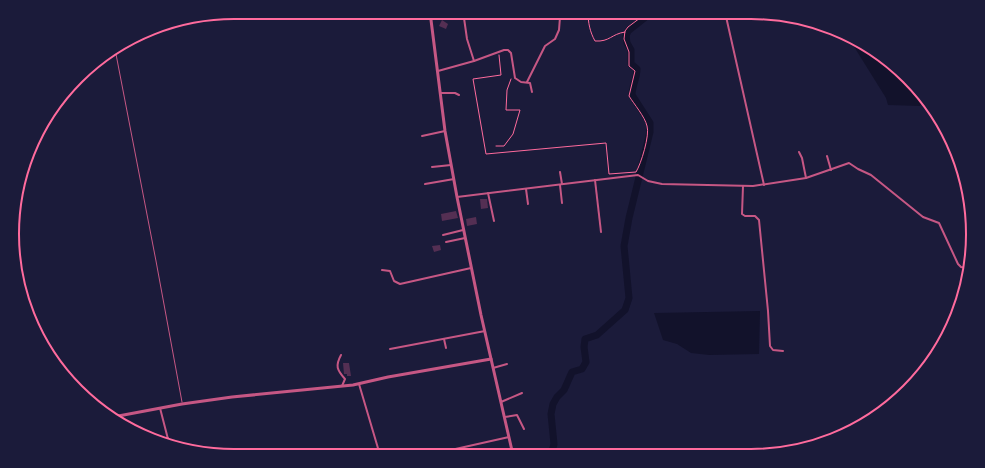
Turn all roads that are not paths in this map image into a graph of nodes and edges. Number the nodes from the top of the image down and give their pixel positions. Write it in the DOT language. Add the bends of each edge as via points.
graph roads {
  1 [pos="431,19"];
  2 [pos="464,19"];
  3 [pos="560,19"];
  4 [pos="727,19"];
  5 [pos="116,54"];
  6 [pos="474,60"];
  7 [pos="438,71"];
  8 [pos="527,82"];
  9 [pos="532,92"];
  10 [pos="440,93"];
  11 [pos="459,95"];
  12 [pos="446,131"];
  13 [pos="422,136"];
  14 [pos="799,152"];
  15 [pos="827,156"];
  16 [pos="451,165"];
  17 [pos="432,167"];
  18 [pos="831,170"];
  19 [pos="560,172"];
  20 [pos="806,178"];
  21 [pos="454,179"];
  22 [pos="595,180"];
  23 [pos="425,184"];
  24 [pos="561,184"];
  25 [pos="764,185"];
  26 [pos="743,186"];
  27 [pos="526,189"];
  28 [pos="488,194"];
  29 [pos="457,197"];
  30 [pos="562,203"];
  31 [pos="528,204"];
  32 [pos="494,222"];
  33 [pos="464,230"];
  34 [pos="601,232"];
  35 [pos="442,235"];
  36 [pos="465,238"];
  37 [pos="446,242"];
  38 [pos="963,267"];
  39 [pos="471,268"];
  40 [pos="382,270"];
  41 [pos="485,331"];
  42 [pos="444,339"];
  43 [pos="446,348"];
  44 [pos="390,350"];
  45 [pos="783,351"];
  46 [pos="341,355"];
  47 [pos="491,359"];
  48 [pos="507,364"];
  49 [pos="494,368"];
  50 [pos="359,384"];
  51 [pos="342,386"];
  52 [pos="522,393"];
  53 [pos="501,402"];
  54 [pos="182,404"];
  55 [pos="160,408"];
  56 [pos="119,416"];
  57 [pos="505,417"];
  58 [pos="524,429"];
  59 [pos="510,437"];
  60 [pos="168,438"];
  61 [pos="378,449"];
  62 [pos="456,449"];
  63 [pos="512,449"];
  1 -- 7 [label="street"];
  2 -- 6 [label="street"];
  3 -- 8 [label="street" via="556,39 545,46"];
  4 -- 25 [label="street"];
  5 -- 54 [label="lane"];
  6 -- 7 [label="street"];
  6 -- 8 [label="street" via="508,50 511,53 515,78"];
  7 -- 10 [label="street"];
  8 -- 9 [label="street" via="531,85"];
  10 -- 11 [label="street"];
  10 -- 12 [label="street"];
  12 -- 13 [label="street"];
  12 -- 16 [label="street"];
  14 -- 20 [label="street"];
  15 -- 18 [label="street"];
  16 -- 17 [label="street"];
  16 -- 21 [label="street"];
  18 -- 20 [label="street"];
  18 -- 38 [label="street" via="849,164 871,175 923,217 939,223 958,264"];
  19 -- 24 [label="street"];
  20 -- 25 [label="street"];
  21 -- 23 [label="street"];
  21 -- 29 [label="street"];
  22 -- 24 [label="street"];
  22 -- 26 [label="street" via="638,175 648,181 662,184"];
  22 -- 34 [label="street"];
  24 -- 27 [label="street"];
  24 -- 30 [label="street"];
  25 -- 26 [label="street"];
  26 -- 45 [label="street" via="742,214 755,216 758,220 770,346 773,350"];
  27 -- 28 [label="street"];
  27 -- 31 [label="street"];
  28 -- 29 [label="street"];
  28 -- 32 [label="street"];
  29 -- 33 [label="street"];
  33 -- 35 [label="street"];
  33 -- 36 [label="street"];
  36 -- 37 [label="street"];
  36 -- 39 [label="street"];
  39 -- 40 [label="street" via="400,284 394,281 390,271"];
  39 -- 41 [label="street"];
  41 -- 42 [label="street"];
  41 -- 47 [label="street"];
  42 -- 43 [label="street"];
  42 -- 44 [label="street"];
  46 -- 51 [label="street" via="337,365 345,379"];
  47 -- 49 [label="street"];
  47 -- 50 [label="street"];
  48 -- 49 [label="street"];
  49 -- 53 [label="street"];
  50 -- 51 [label="street"];
  50 -- 61 [label="street"];
  51 -- 54 [label="street"];
  52 -- 53 [label="street"];
  53 -- 57 [label="street"];
  54 -- 55 [label="street"];
  55 -- 56 [label="street"];
  55 -- 60 [label="street"];
  57 -- 58 [label="street" via="517,415"];
  57 -- 59 [label="street"];
  59 -- 62 [label="street"];
  59 -- 63 [label="street"];
}
